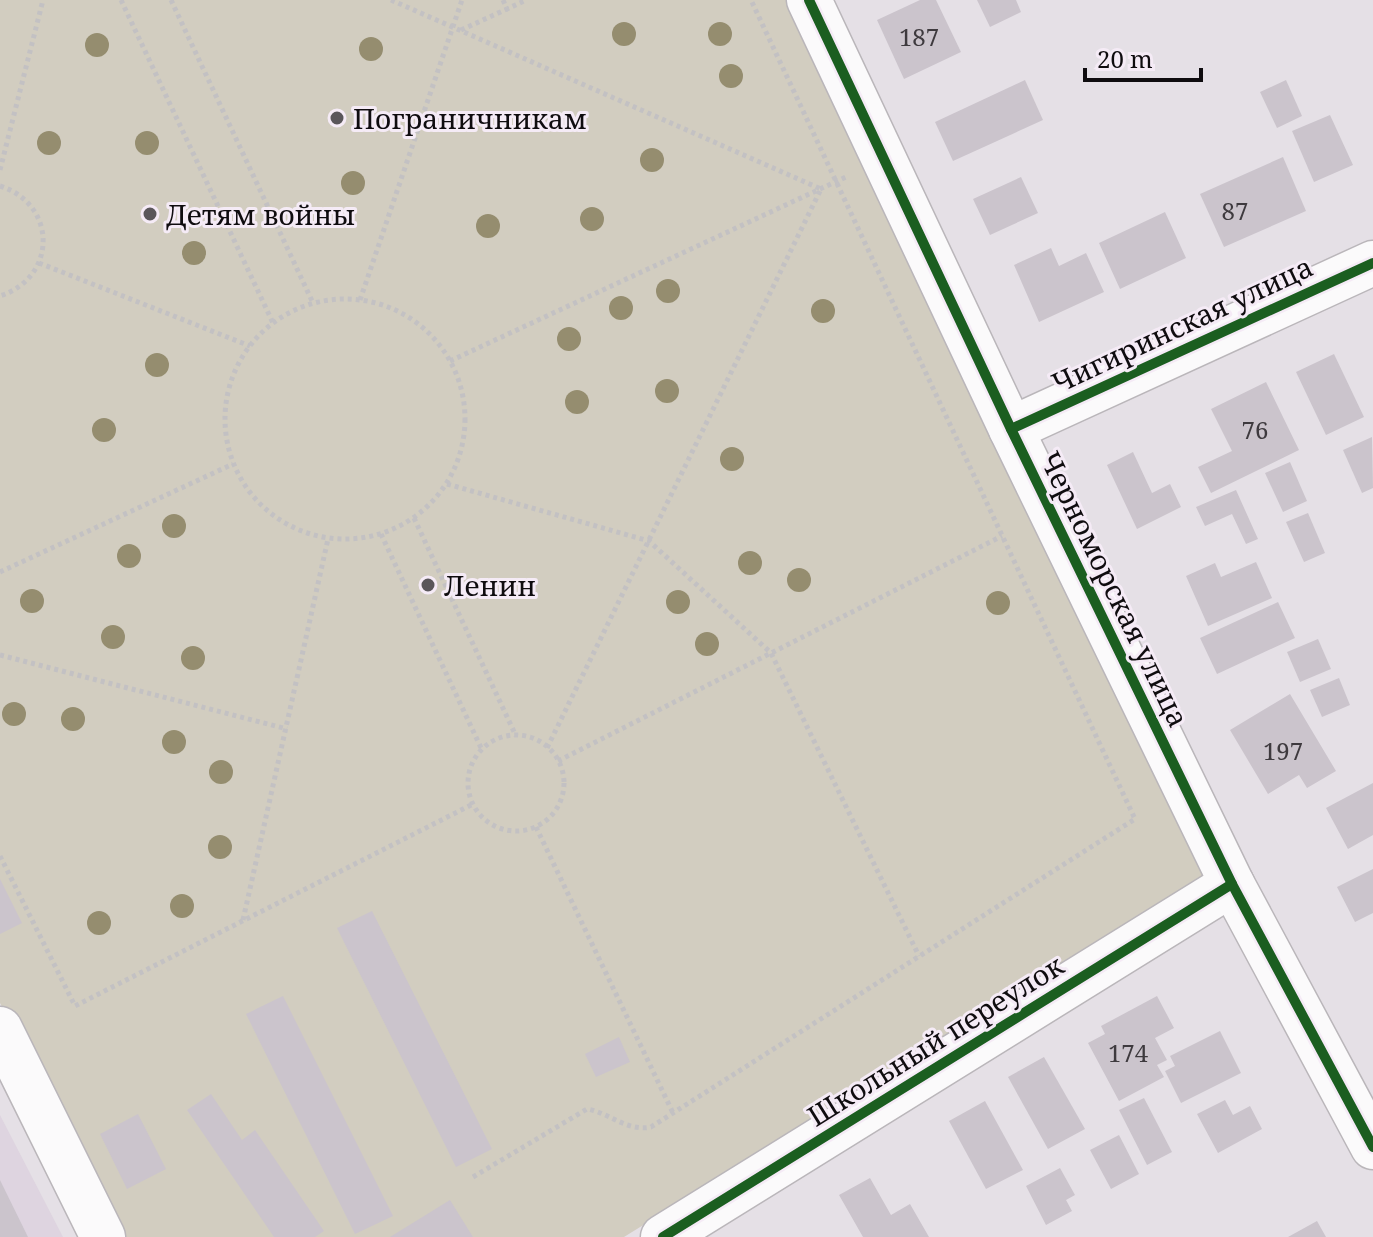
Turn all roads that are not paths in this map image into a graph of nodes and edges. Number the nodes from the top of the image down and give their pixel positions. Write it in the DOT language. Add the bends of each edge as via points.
graph roads {
  1 [pos="809,0"];
  2 [pos="1373,263"];
  3 [pos="1011,429"];
  4 [pos="1232,884"];
  5 [pos="0,1029"];
  6 [pos="1373,1147"];
  7 [pos="103,1237"];
  8 [pos="663,1237"];
  1 -- 3 [label="street, Черноморская улица"];
  2 -- 3 [label="street, Чигиринская улица"];
  3 -- 4 [label="street, Черноморская улица"];
  4 -- 6 [label="street, Черноморская улица"];
  4 -- 8 [label="street, Школьный переулок"];
  5 -- 7 [label="street"];
}
